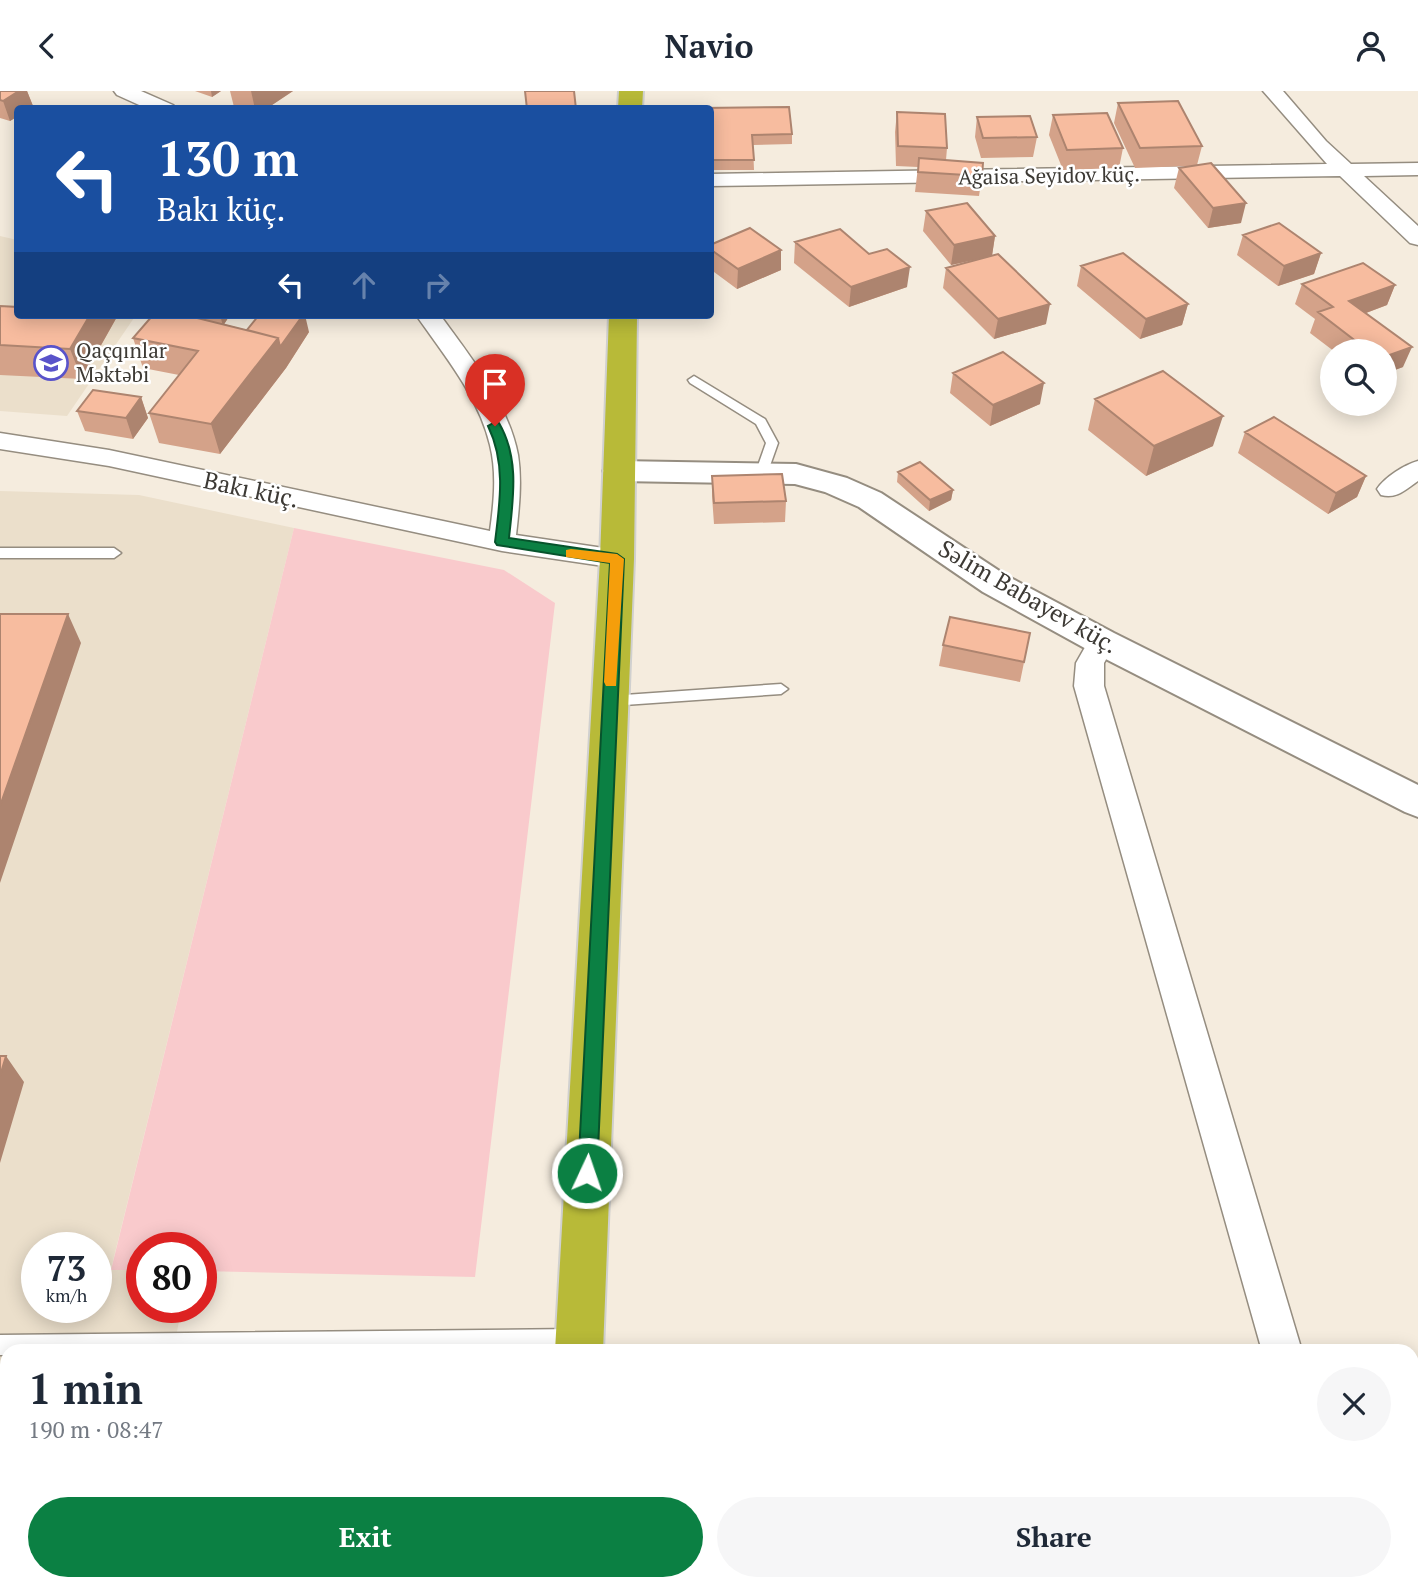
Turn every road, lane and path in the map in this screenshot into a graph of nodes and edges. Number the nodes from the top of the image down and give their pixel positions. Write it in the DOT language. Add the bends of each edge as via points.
graph roads {
  1 [pos="124,91"];
  2 [pos="1273,91"];
  3 [pos="157,105"];
  4 [pos="1418,169"];
  5 [pos="1345,170"];
  6 [pos="714,180"];
  7 [pos="1418,239"];
  8 [pos="431,319"];
  9 [pos="623,319"];
  10 [pos="694,380"];
  11 [pos="0,441"];
  12 [pos="1418,469"];
  13 [pos="619,471"];
  14 [pos="761,474"];
  15 [pos="1390,489"];
  16 [pos="502,542"];
  17 [pos="0,552"];
  18 [pos="114,553"];
  19 [pos="617,559"];
  20 [pos="1102,642"];
  21 [pos="781,689"];
  22 [pos="610,701"];
  23 [pos="1418,802"];
  24 [pos="579,1344"];
  25 [pos="1280,1344"];
  1 -- 3 [label="street"];
  2 -- 5 [label="street"];
  4 -- 5 [label="street, Ağaisa Seyidov küç."];
  5 -- 6 [label="street, Ağaisa Seyidov küç."];
  5 -- 7 [label="street"];
  8 -- 16 [label="street" via="478,391 503,443 508,487"];
  9 -- 13 [label="highway"];
  10 -- 14 [label="lane" via="761,422 772,443"];
  11 -- 16 [label="street, Bakı küç." via="109,458"];
  12 -- 15 [label="street"];
  13 -- 14 [label="street, Səlim Babayev küç."];
  13 -- 19 [label="highway"];
  14 -- 20 [label="street, Səlim Babayev küç." via="796,474 870,500 995,584"];
  16 -- 19 [label="street, Bakı küç."];
  17 -- 18 [label="lane"];
  19 -- 22 [label="highway"];
  20 -- 23 [label="street, Səlim Babayev küç."];
  20 -- 25 [label="street" via="1090,663 1089,685"];
  21 -- 22 [label="lane"];
  22 -- 24 [label="highway"];
}
